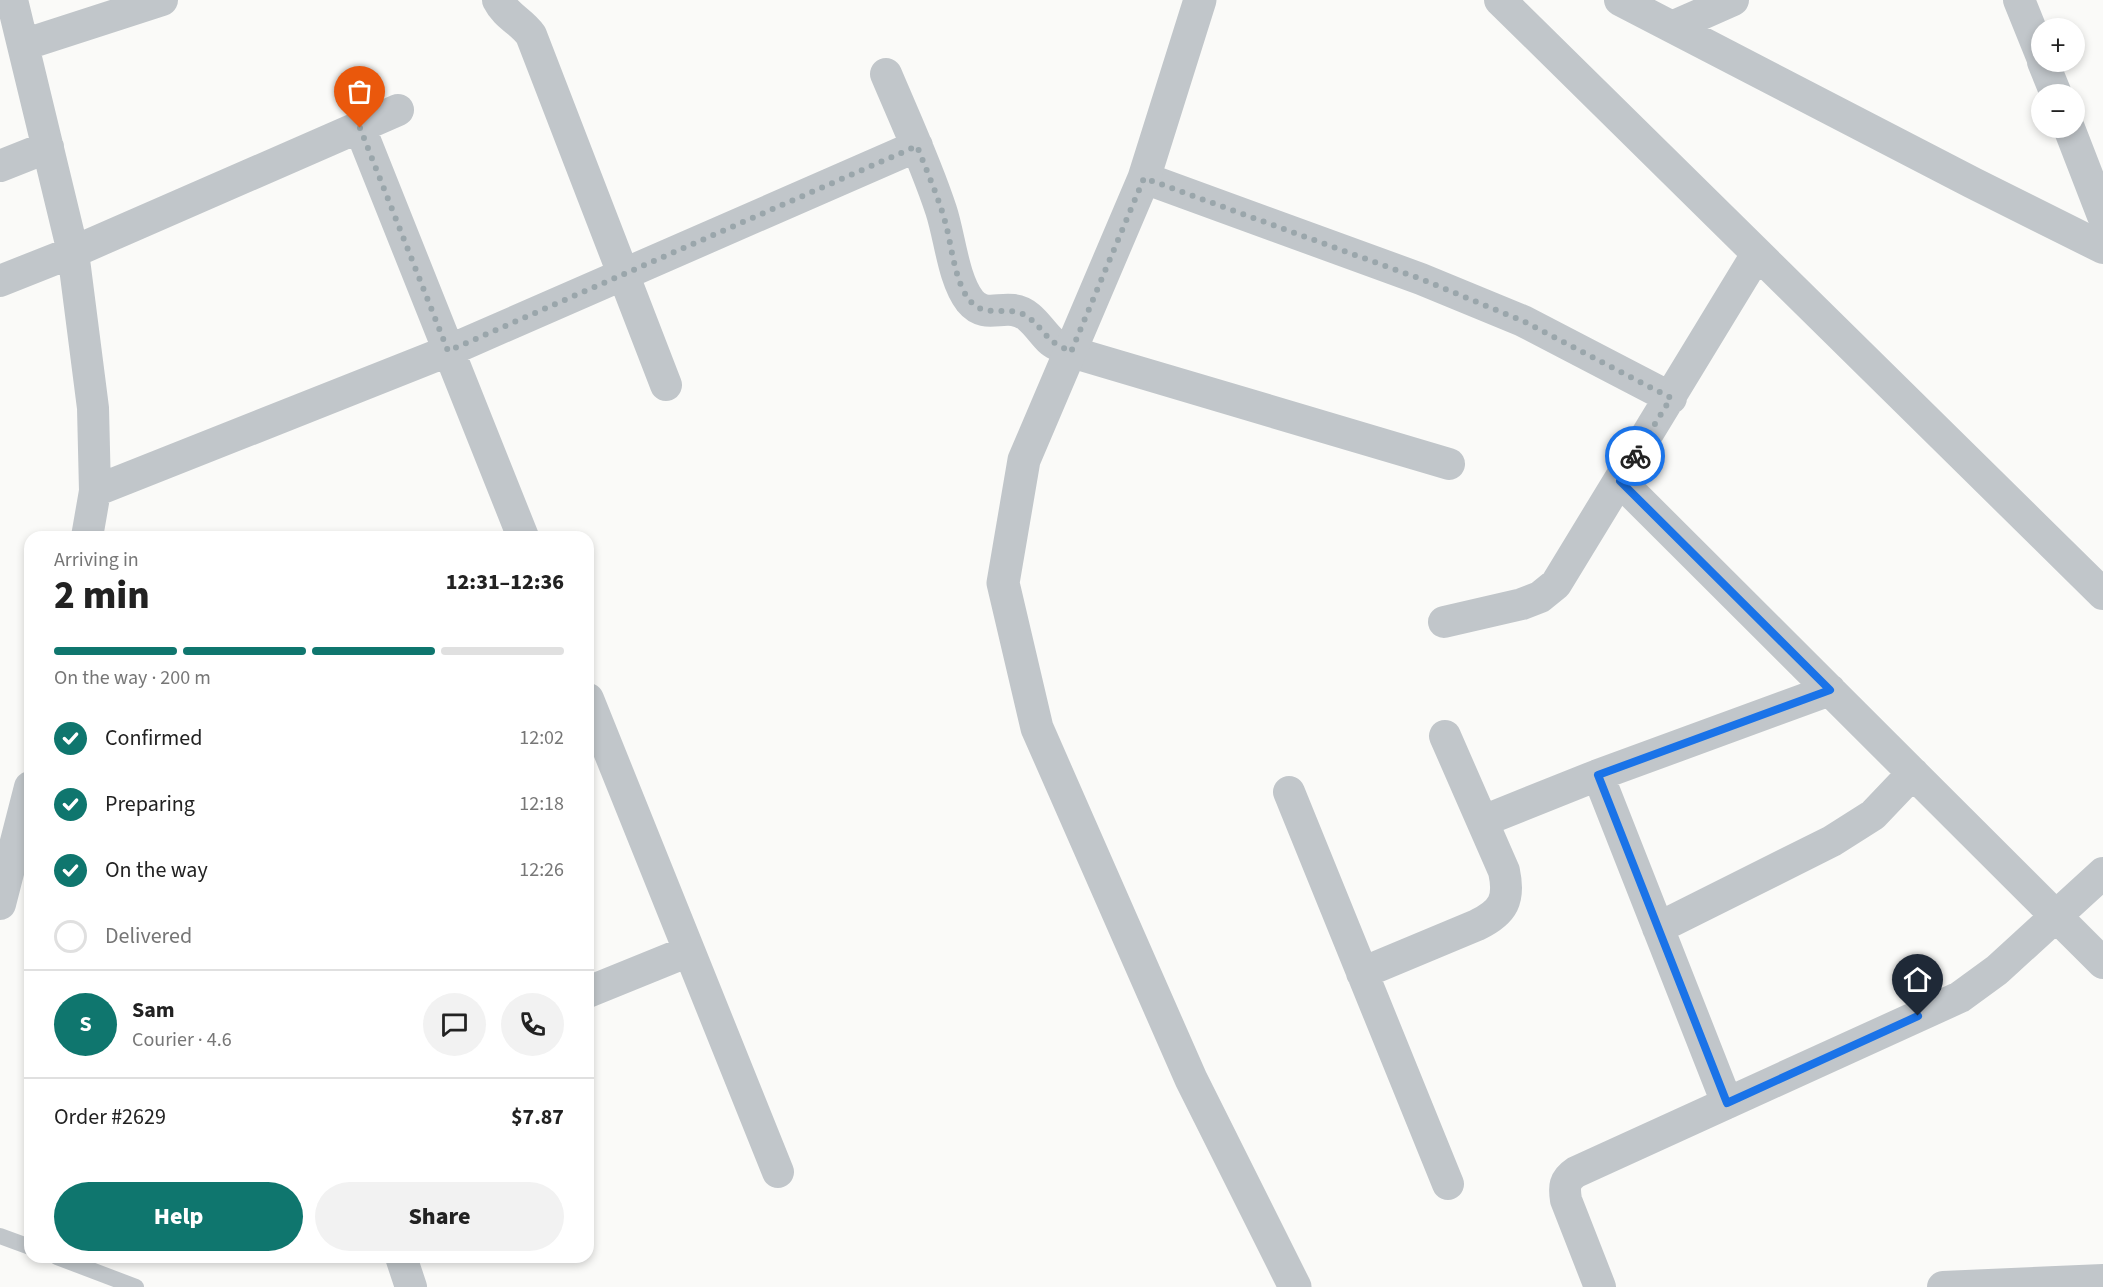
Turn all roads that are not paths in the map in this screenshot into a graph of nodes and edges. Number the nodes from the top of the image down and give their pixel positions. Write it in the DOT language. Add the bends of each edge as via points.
graph roads {
  1 [pos="12,0"];
  2 [pos="162,0"];
  3 [pos="498,0"];
  4 [pos="1200,0"];
  5 [pos="1500,0"];
  6 [pos="1620,0"];
  7 [pos="1734,0"];
  8 [pos="2019,0"];
  9 [pos="1672,27"];
  10 [pos="2031,31"];
  11 [pos="23,45"];
  12 [pos="886,74"];
  13 [pos="398,110"];
  14 [pos="360,128"];
  15 [pos="2073,138"];
  16 [pos="917,146"];
  17 [pos="48,147"];
  18 [pos="0,166"];
  19 [pos="1144,178"];
  20 [pos="2103,216"];
  21 [pos="2103,248"];
  22 [pos="73,252"];
  23 [pos="1757,254"];
  24 [pos="622,274"];
  25 [pos="0,281"];
  26 [pos="448,351"];
  27 [pos="1071,352"];
  28 [pos="666,385"];
  29 [pos="1671,398"];
  30 [pos="1449,464"];
  31 [pos="1620,481"];
  32 [pos="95,491"];
  33 [pos="88,531"];
  34 [pos="521,531"];
  35 [pos="2103,594"];
  36 [pos="1444,622"];
  37 [pos="1830,690"];
  38 [pos="594,714"];
  39 [pos="1445,736"];
  40 [pos="1913,773"];
  41 [pos="1598,775"];
  42 [pos="1289,792"];
  43 [pos="24,810"];
  44 [pos="1483,821"];
  45 [pos="2103,873"];
  46 [pos="0,904"];
  47 [pos="2055,915"];
  48 [pos="1658,928"];
  49 [pos="689,951"];
  50 [pos="2103,963"];
  51 [pos="1362,973"];
  52 [pos="594,990"];
  53 [pos="1727,1103"];
  54 [pos="778,1172"];
  55 [pos="1448,1184"];
  56 [pos="0,1236"];
  57 [pos="24,1245"];
  58 [pos="73,1263"];
  59 [pos="403,1263"];
  60 [pos="2103,1280"];
  61 [pos="136,1287"];
  62 [pos="411,1287"];
  63 [pos="1295,1287"];
  64 [pos="1600,1287"];
  65 [pos="1942,1287"];
  1 -- 11 [label="street"];
  2 -- 11 [label="street"];
  3 -- 24 [label="street" via="507,14 531,35"];
  4 -- 19 [label="street"];
  5 -- 23 [label="street"];
  6 -- 9 [label="street"];
  7 -- 9 [label="street"];
  8 -- 10 [label="street"];
  9 -- 21 [label="street"];
  11 -- 17 [label="street"];
  12 -- 16 [label="street"];
  13 -- 14 [label="street"];
  14 -- 22 [label="street"];
  14 -- 26 [label="street"];
  15 -- 20 [label="street"];
  16 -- 24 [label="street"];
  16 -- 27 [label="street" via="971,302 990,312 1013,310 1025,315 1052,342"];
  17 -- 18 [label="street"];
  17 -- 22 [label="street"];
  19 -- 27 [label="street"];
  19 -- 29 [label="street" via="1421,279 1523,321"];
  22 -- 25 [label="street"];
  22 -- 32 [label="street" via="93,408"];
  23 -- 29 [label="street"];
  23 -- 35 [label="street"];
  24 -- 26 [label="street"];
  24 -- 28 [label="street"];
  26 -- 32 [label="street"];
  26 -- 34 [label="street"];
  27 -- 30 [label="street"];
  27 -- 63 [label="street" via="1024,460 1004,583 1037,728 1191,1079"];
  29 -- 31 [label="street"];
  31 -- 36 [label="street" via="1556,584 1540,597"];
  31 -- 37 [label="street"];
  32 -- 33 [label="street"];
  37 -- 40 [label="street"];
  37 -- 41 [label="street"];
  38 -- 49 [label="street"];
  39 -- 44 [label="street"];
  40 -- 47 [label="street"];
  40 -- 48 [label="street" via="1873,815 1832,841"];
  41 -- 44 [label="street"];
  41 -- 48 [label="street"];
  42 -- 51 [label="street"];
  43 -- 46 [label="street"];
  44 -- 51 [label="street" via="1504,871 1507,889 1503,904 1484,922"];
  45 -- 47 [label="street"];
  47 -- 50 [label="street"];
  47 -- 53 [label="street" via="1996,970 1960,997"];
  48 -- 53 [label="street"];
  49 -- 52 [label="street"];
  49 -- 54 [label="street"];
  51 -- 55 [label="street"];
  53 -- 64 [label="street" via="1568,1178 1564,1187 1566,1200"];
  56 -- 57 [label="lane"];
  58 -- 61 [label="lane"];
  59 -- 62 [label="street"];
  60 -- 65 [label="street"];
}
